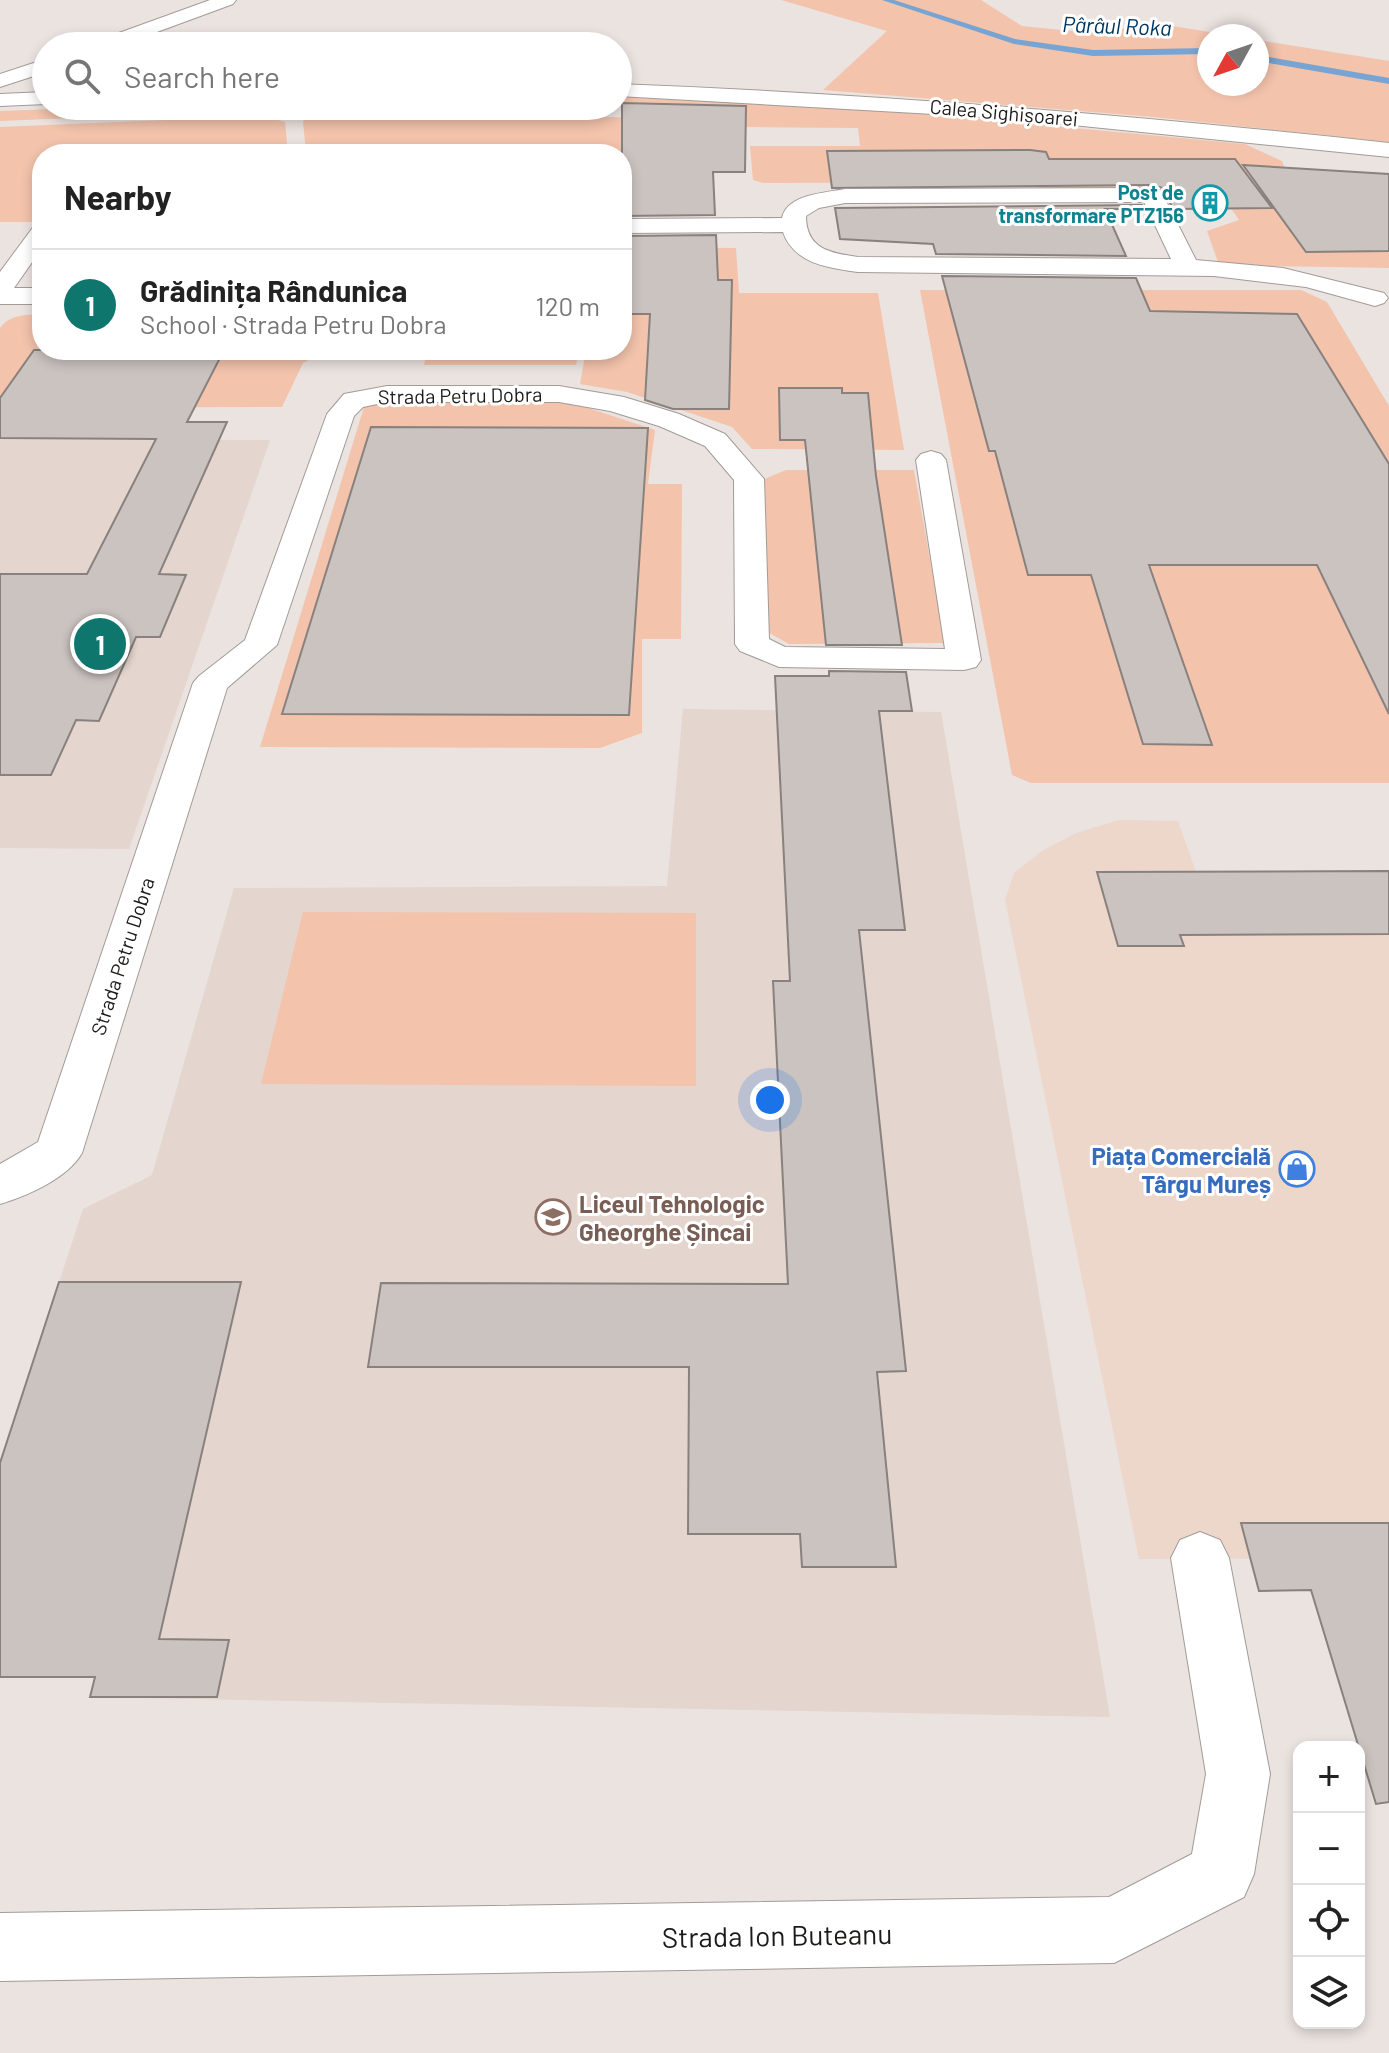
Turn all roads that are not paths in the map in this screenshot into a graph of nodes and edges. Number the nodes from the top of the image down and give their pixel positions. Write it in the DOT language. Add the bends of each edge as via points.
graph roads {
  1 [pos="227,0"];
  2 [pos="139,32"];
  3 [pos="32,70"];
  4 [pos="0,81"];
  5 [pos="632,91"];
  6 [pos="32,99"];
  7 [pos="0,100"];
  8 [pos="1389,150"];
  9 [pos="794,225"];
  10 [pos="632,226"];
  11 [pos="32,246"];
  12 [pos="1187,267"];
  13 [pos="0,293"];
  14 [pos="32,295"];
  15 [pos="1383,303"];
  16 [pos="931,460"];
  17 [pos="0,1186"];
  18 [pos="1200,1558"];
  19 [pos="0,1947"];
  1 -- 2 [label="street"];
  3 -- 4 [label="street"];
  5 -- 8 [label="street, Calea Sighișoarei" via="895,103"];
  6 -- 7 [label="street"];
  9 -- 10 [label="street"];
  9 -- 12 [label="street" via="797,240 809,252 848,262 899,267"];
  9 -- 12 [label="street" via="794,213 812,202 845,196 1152,195"];
  11 -- 13 [label="street"];
  12 -- 15 [label="street" via="1321,280"];
  13 -- 14 [label="street"];
  16 -- 17 [label="street, Strada Petru Dobra" via="964,660 779,657 752,644 749,479 715,440 614,403 559,394 387,394 354,400 341,414 260,645 211,683 58,1153"];
  18 -- 19 [label="street, Strada Ion Buteanu" via="1238,1774 1221,1874 1114,1930"];
}
